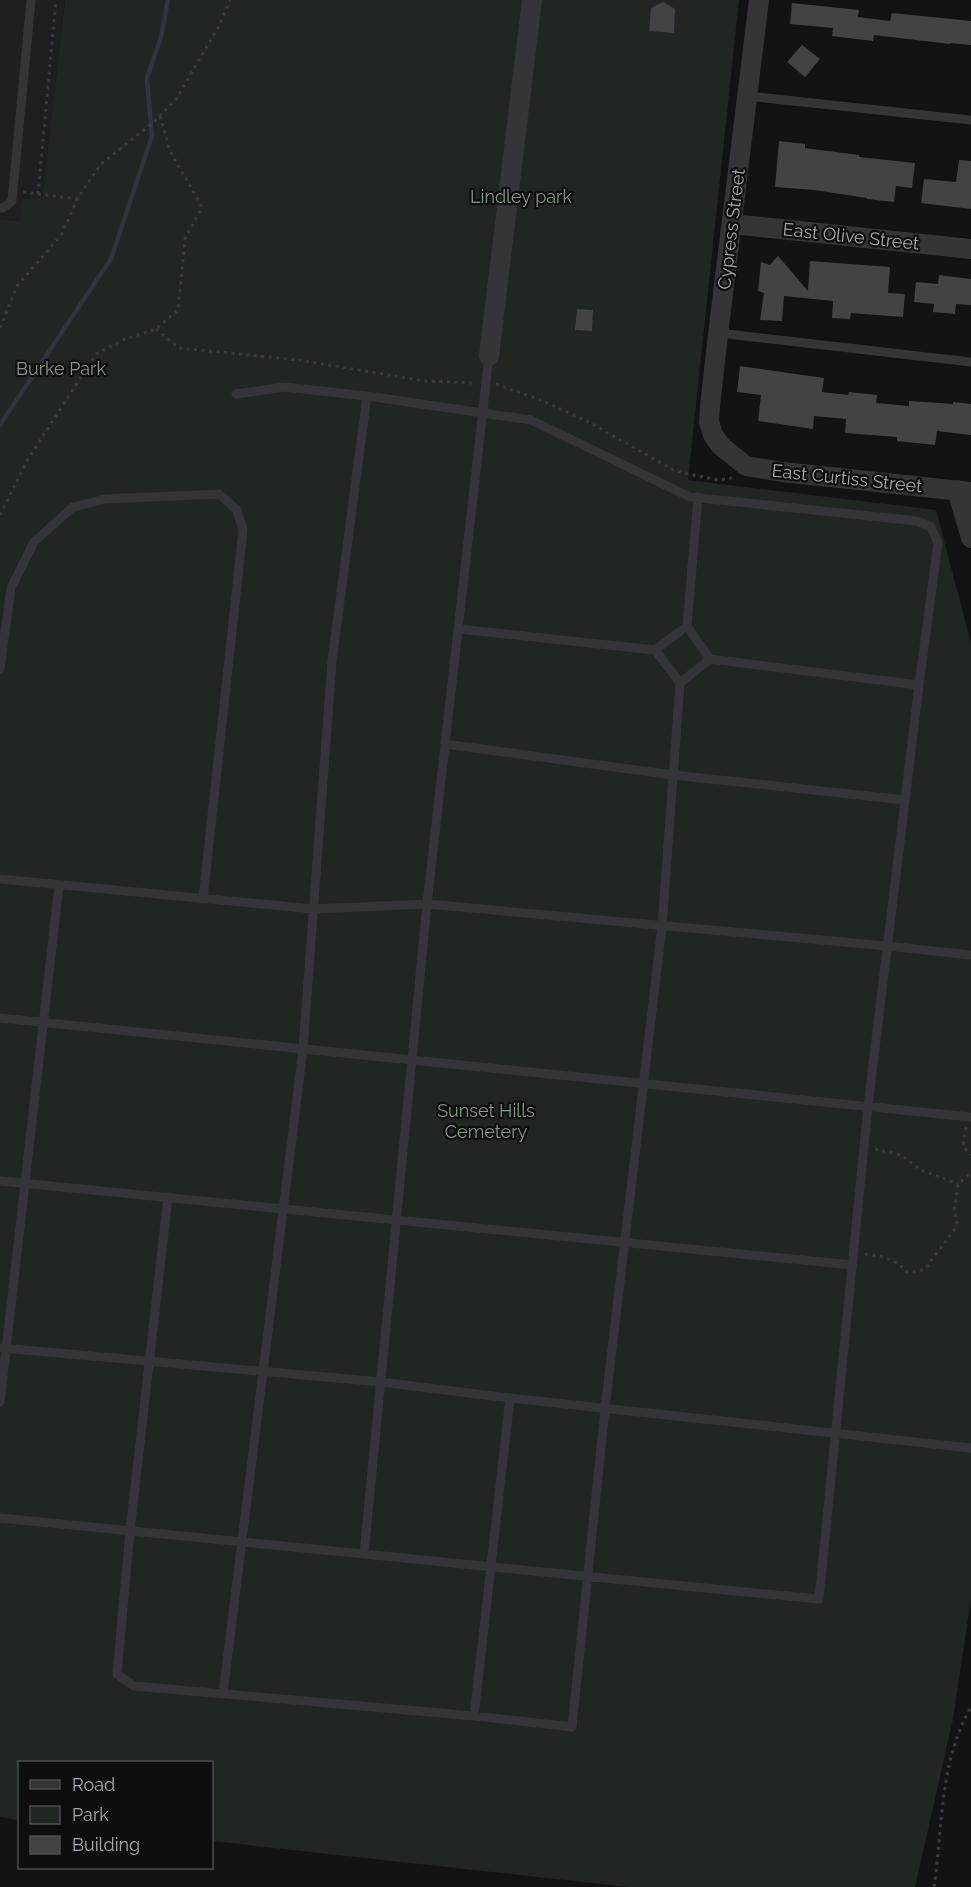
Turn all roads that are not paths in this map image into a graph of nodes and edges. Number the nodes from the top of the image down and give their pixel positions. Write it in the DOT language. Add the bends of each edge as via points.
graph roads {
  1 [pos="31,0"];
  2 [pos="532,0"];
  3 [pos="759,0"];
  4 [pos="747,96"];
  5 [pos="971,120"];
  6 [pos="0,208"];
  7 [pos="732,224"];
  8 [pos="971,249"];
  9 [pos="718,333"];
  10 [pos="489,356"];
  11 [pos="971,362"];
  12 [pos="236,394"];
  13 [pos="367,396"];
  14 [pos="483,412"];
  15 [pos="728,452"];
  16 [pos="964,491"];
  17 [pos="698,497"];
  18 [pos="971,538"];
  19 [pos="687,626"];
  20 [pos="458,629"];
  21 [pos="655,650"];
  22 [pos="710,659"];
  23 [pos="0,669"];
  24 [pos="680,683"];
  25 [pos="919,686"];
  26 [pos="446,744"];
  27 [pos="673,775"];
  28 [pos="905,800"];
  29 [pos="0,879"];
  30 [pos="59,885"];
  31 [pos="203,899"];
  32 [pos="427,904"];
  33 [pos="314,909"];
  34 [pos="662,926"];
  35 [pos="887,945"];
  36 [pos="971,955"];
  37 [pos="0,1018"];
  38 [pos="43,1022"];
  39 [pos="303,1048"];
  40 [pos="412,1060"];
  41 [pos="644,1082"];
  42 [pos="868,1106"];
  43 [pos="969,1117"];
  44 [pos="0,1181"];
  45 [pos="25,1183"];
  46 [pos="168,1197"];
  47 [pos="283,1209"];
  48 [pos="397,1220"];
  49 [pos="625,1242"];
  50 [pos="853,1265"];
  51 [pos="3,1348"];
  52 [pos="149,1361"];
  53 [pos="263,1371"];
  54 [pos="381,1382"];
  55 [pos="510,1398"];
  56 [pos="0,1402"];
  57 [pos="605,1409"];
  58 [pos="837,1434"];
  59 [pos="971,1448"];
  60 [pos="0,1518"];
  61 [pos="130,1531"];
  62 [pos="242,1542"];
  63 [pos="364,1554"];
  64 [pos="490,1567"];
  65 [pos="588,1577"];
  66 [pos="223,1694"];
  67 [pos="474,1716"];
  1 -- 6 [label="lane" via="12,201"];
  2 -- 10 [label="street"];
  3 -- 4 [label="street, Cypress Street"];
  4 -- 5 [label="lane"];
  4 -- 7 [label="street, Cypress Street"];
  7 -- 8 [label="street, East Olive Street"];
  7 -- 9 [label="street, Cypress Street"];
  9 -- 11 [label="lane"];
  9 -- 15 [label="street, Cypress Street" via="710,422 713,435"];
  10 -- 14 [label="lane"];
  12 -- 13 [label="lane" via="285,387"];
  13 -- 14 [label="lane"];
  13 -- 33 [label="lane" via="332,661"];
  14 -- 17 [label="lane" via="531,420 690,497"];
  14 -- 20 [label="lane"];
  15 -- 16 [label="street, East Curtiss Street" via="746,466"];
  16 -- 18 [label="street"];
  17 -- 19 [label="lane"];
  17 -- 25 [label="lane" via="917,521 931,527 938,543"];
  19 -- 21 [label="lane"];
  19 -- 22 [label="lane"];
  20 -- 21 [label="lane"];
  20 -- 26 [label="lane"];
  21 -- 24 [label="lane"];
  22 -- 24 [label="lane"];
  22 -- 25 [label="lane"];
  23 -- 31 [label="lane" via="11,588 34,542 73,507 105,499 219,494 237,510 243,530"];
  24 -- 27 [label="lane"];
  25 -- 28 [label="lane"];
  26 -- 27 [label="lane"];
  26 -- 32 [label="lane"];
  27 -- 28 [label="lane"];
  27 -- 34 [label="lane"];
  28 -- 35 [label="lane"];
  29 -- 30 [label="lane"];
  30 -- 31 [label="lane"];
  30 -- 38 [label="lane"];
  31 -- 33 [label="lane"];
  32 -- 33 [label="lane"];
  32 -- 34 [label="lane"];
  32 -- 40 [label="lane"];
  33 -- 39 [label="lane"];
  34 -- 35 [label="lane"];
  34 -- 41 [label="lane"];
  35 -- 36 [label="lane"];
  35 -- 42 [label="lane"];
  37 -- 38 [label="lane"];
  38 -- 39 [label="lane"];
  38 -- 45 [label="lane"];
  39 -- 40 [label="lane"];
  39 -- 47 [label="lane"];
  40 -- 41 [label="lane"];
  40 -- 48 [label="lane"];
  41 -- 42 [label="lane"];
  41 -- 49 [label="lane"];
  42 -- 43 [label="lane"];
  42 -- 50 [label="lane"];
  44 -- 45 [label="lane"];
  45 -- 46 [label="lane"];
  45 -- 51 [label="lane"];
  46 -- 47 [label="lane"];
  46 -- 52 [label="lane"];
  47 -- 48 [label="lane"];
  47 -- 53 [label="lane"];
  48 -- 49 [label="lane"];
  48 -- 54 [label="lane"];
  49 -- 50 [label="lane"];
  49 -- 57 [label="lane"];
  50 -- 58 [label="lane"];
  51 -- 52 [label="lane"];
  51 -- 56 [label="lane"];
  52 -- 53 [label="lane"];
  52 -- 61 [label="lane"];
  53 -- 54 [label="lane"];
  53 -- 62 [label="lane"];
  54 -- 55 [label="lane"];
  54 -- 63 [label="lane"];
  55 -- 57 [label="lane"];
  55 -- 64 [label="lane"];
  57 -- 58 [label="lane"];
  57 -- 65 [label="lane"];
  58 -- 59 [label="lane"];
  58 -- 65 [label="lane" via="819,1599"];
  60 -- 61 [label="lane"];
  61 -- 62 [label="lane"];
  61 -- 66 [label="lane" via="117,1674 134,1686"];
  62 -- 63 [label="lane"];
  62 -- 66 [label="lane"];
  63 -- 64 [label="lane"];
  64 -- 65 [label="lane"];
  64 -- 67 [label="lane"];
  65 -- 67 [label="lane" via="572,1727"];
  66 -- 67 [label="lane"];
}
